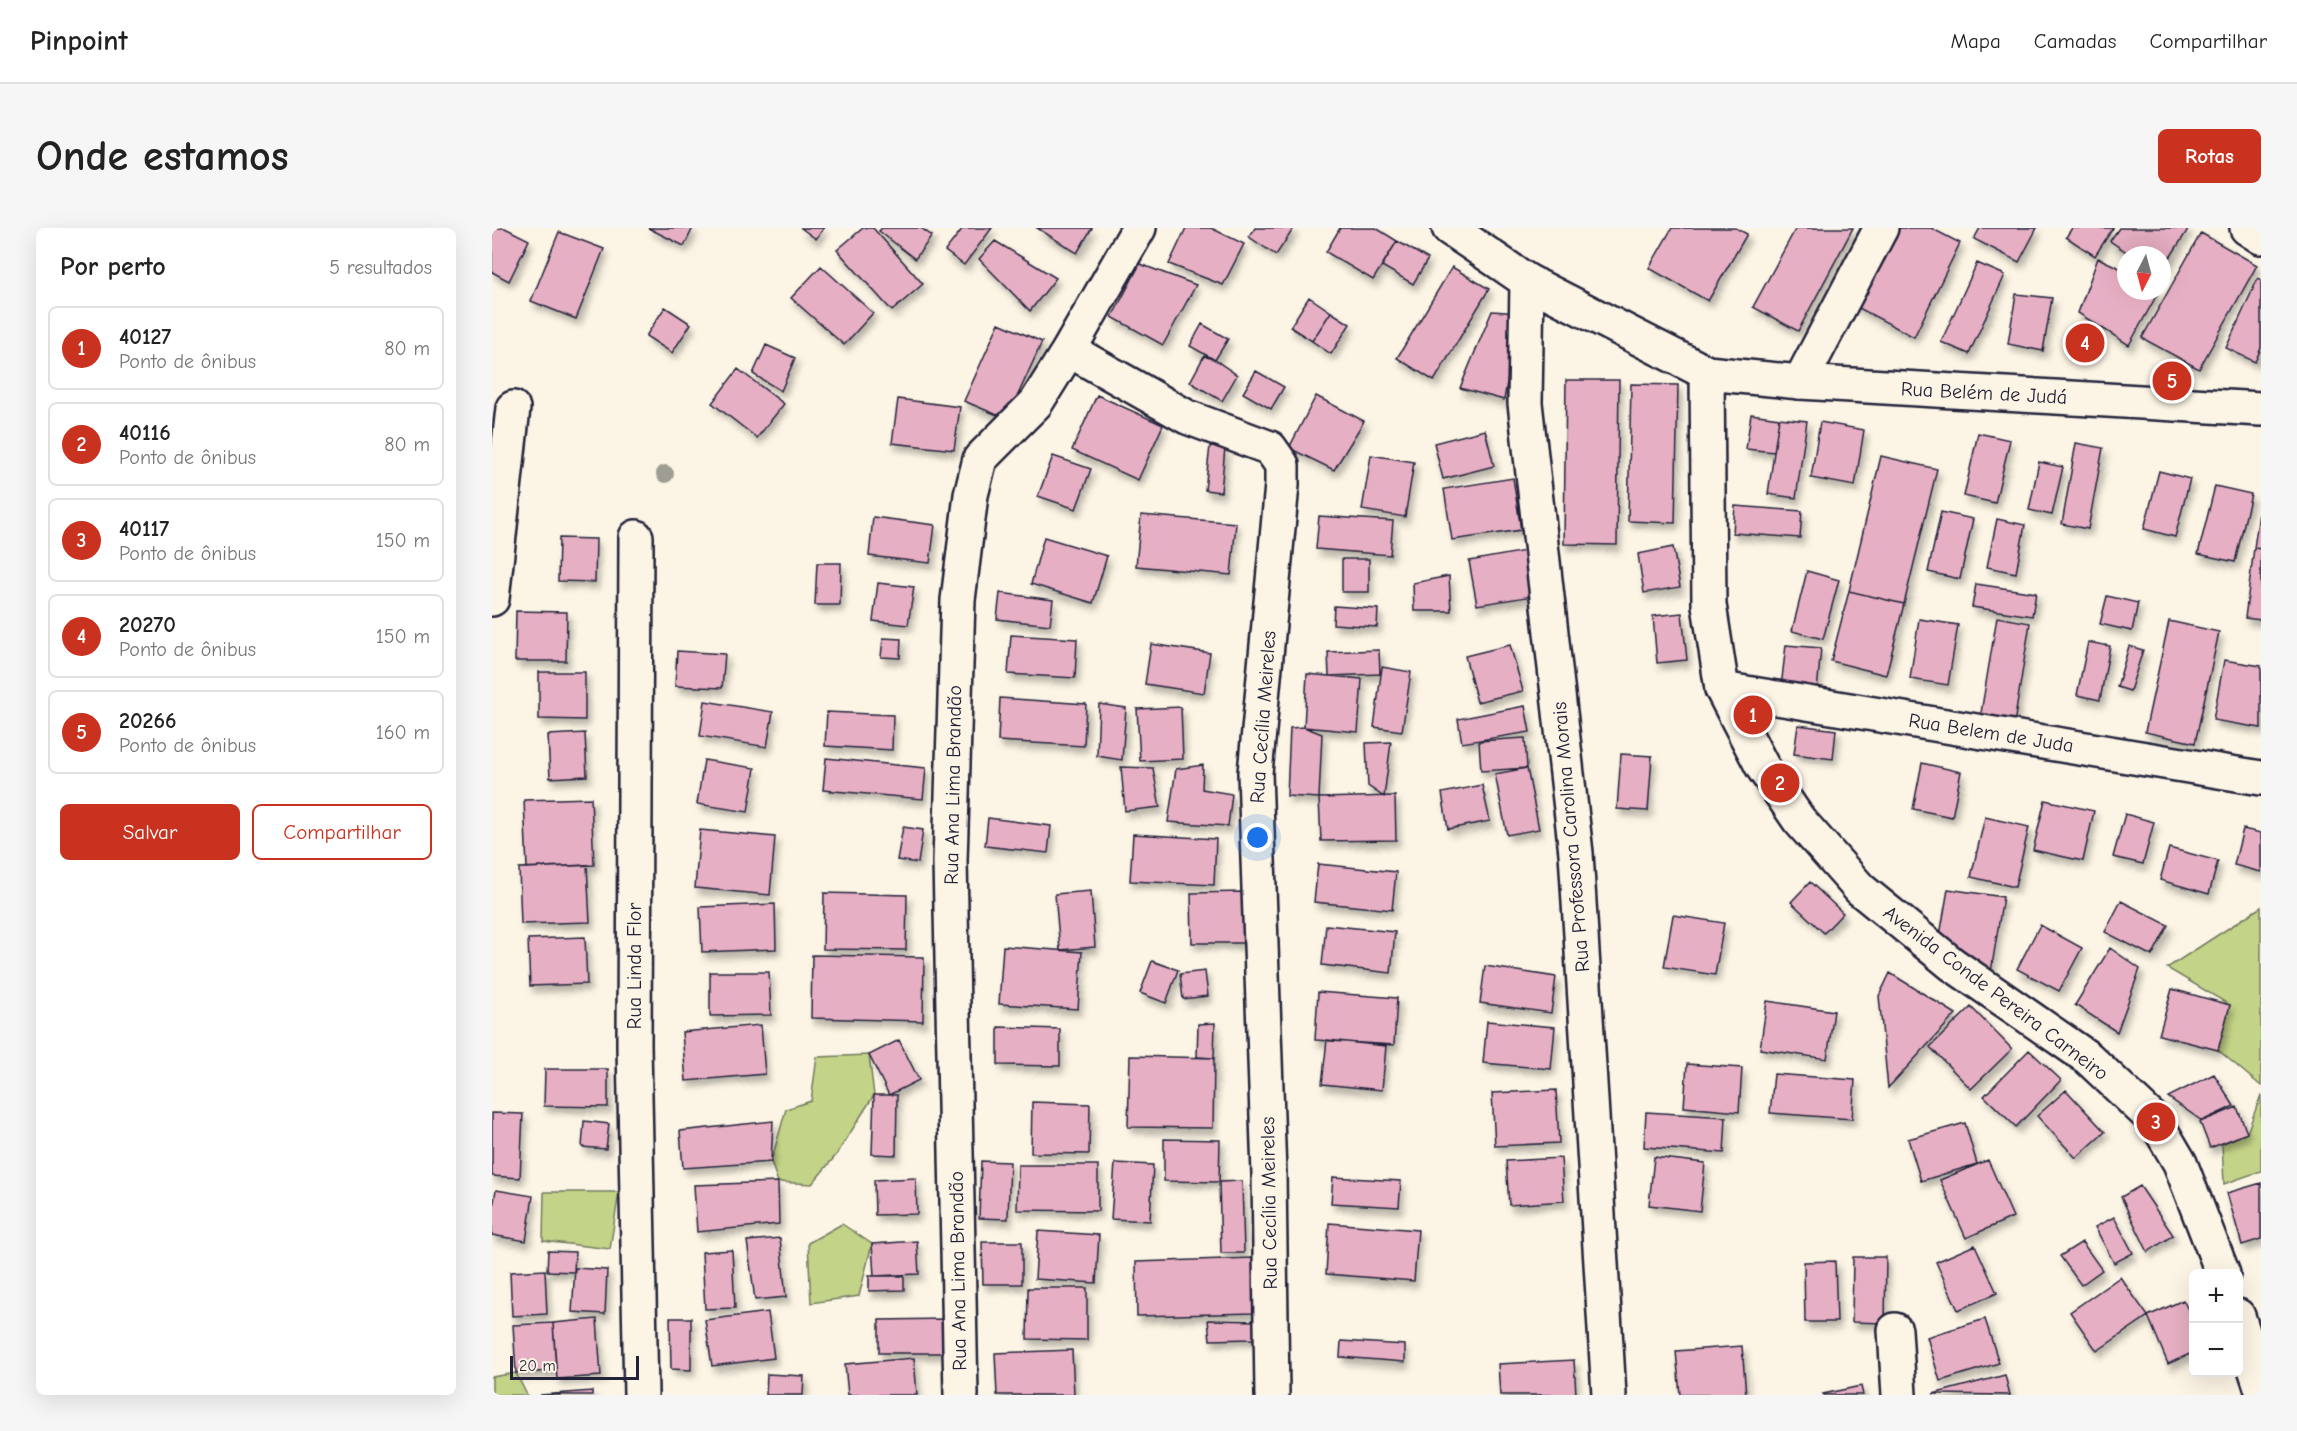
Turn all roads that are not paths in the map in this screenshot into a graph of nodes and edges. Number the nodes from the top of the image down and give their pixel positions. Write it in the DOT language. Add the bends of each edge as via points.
graph roads {
  1 [pos="1139,228"];
  2 [pos="1449,228"];
  3 [pos="1881,228"];
  4 [pos="2247,228"];
  5 [pos="2261,237"];
  6 [pos="1527,281"];
  7 [pos="1069,350"];
  8 [pos="1707,373"];
  9 [pos="1800,382"];
  10 [pos="513,408"];
  11 [pos="2261,409"];
  12 [pos="636,537"];
  13 [pos="492,599"];
  14 [pos="1722,689"];
  15 [pos="2261,778"];
  16 [pos="2221,1269"];
  17 [pos="2240,1323"];
  18 [pos="1895,1330"];
  19 [pos="2261,1387"];
  20 [pos="641,1395"];
  21 [pos="961,1395"];
  22 [pos="1272,1395"];
  23 [pos="1609,1395"];
  24 [pos="1899,1395"];
  1 -- 7 [label="street, Rua Ana Lima Brandão"];
  2 -- 6 [label="street"];
  3 -- 9 [label="street"];
  4 -- 5 [label="street"];
  6 -- 8 [label="street"];
  6 -- 23 [label="street, Rua Professora Carolina Morais" via="1525,403 1576,853"];
  7 -- 21 [label="street, Rua Ana Lima Brandão" via="1036,403 980,459 971,495 958,600 950,861"];
  7 -- 22 [label="street, Rua Cecília Meireles" via="1187,417 1270,448 1282,465 1255,773 1269,1174"];
  8 -- 9 [label="street, Rua Belém de Judá"];
  8 -- 14 [label="street, Avenida Conde Pereira Carneiro" via="1709,605"];
  9 -- 11 [label="street, Rua Belém de Judá"];
  10 -- 13 [label="street"];
  12 -- 20 [label="street, Rua Linda Flor" via="634,1046"];
  14 -- 15 [label="street, Rua Belem de Juda"];
  14 -- 16 [label="street, Avenida Conde Pereira Carneiro" via="1762,766 1799,820 1860,889 1952,964 2088,1058 2156,1122 2180,1163"];
  17 -- 19 [label="street"];
  18 -- 24 [label="street"];
}
